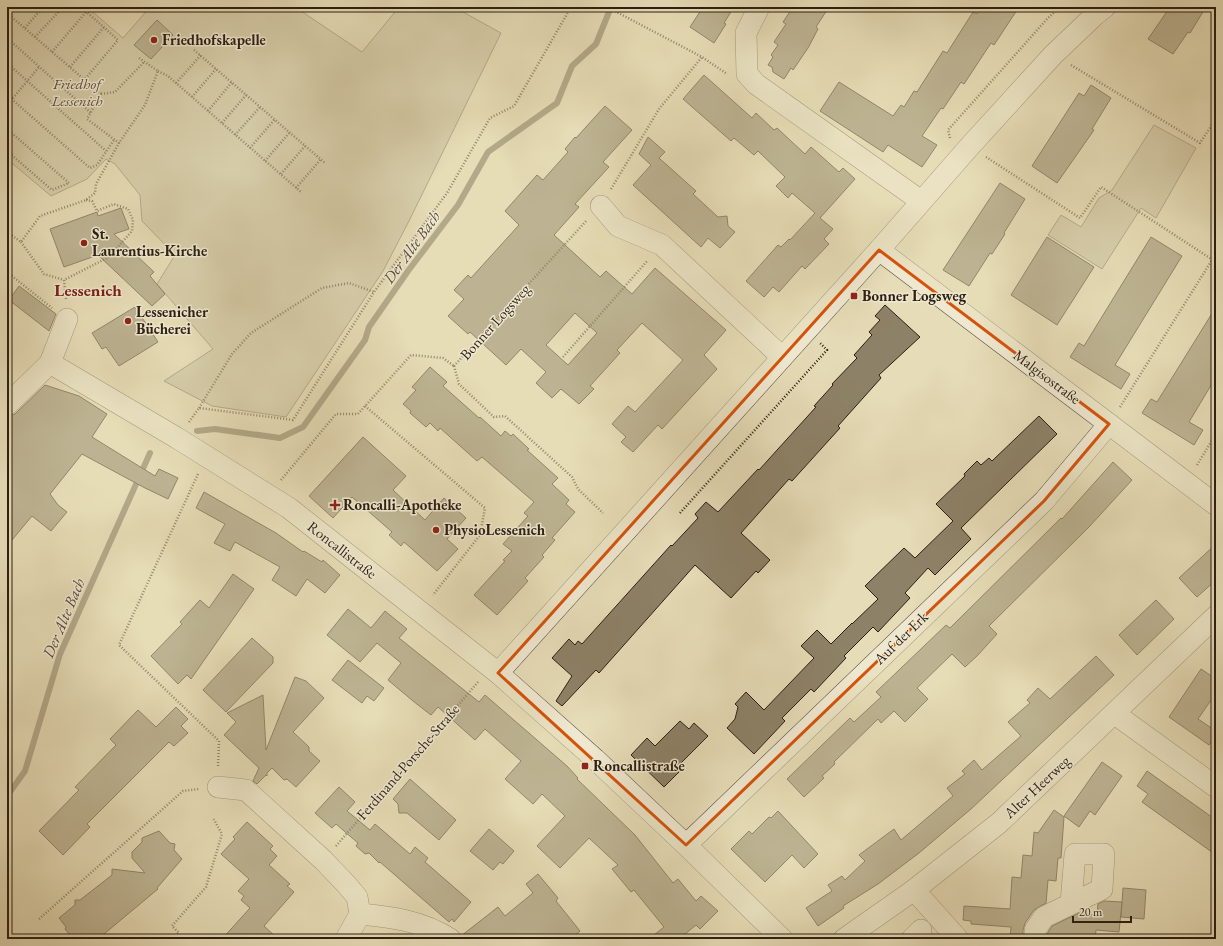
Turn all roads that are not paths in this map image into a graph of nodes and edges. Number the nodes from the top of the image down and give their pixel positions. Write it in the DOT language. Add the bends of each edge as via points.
graph roads {
  1 [pos="759,7"];
  2 [pos="1105,7"];
  3 [pos="921,201"];
  4 [pos="600,206"];
  5 [pos="879,250"];
  6 [pos="67,319"];
  7 [pos="782,357"];
  8 [pos="50,363"];
  9 [pos="7,404"];
  10 [pos="1109,424"];
  11 [pos="1216,505"];
  12 [pos="1216,616"];
  13 [pos="498,673"];
  14 [pos="1114,714"];
  15 [pos="218,786"];
  16 [pos="1216,787"];
  17 [pos="686,845"];
  18 [pos="914,890"];
  19 [pos="1071,903"];
  20 [pos="360,914"];
  21 [pos="346,939"];
  22 [pos="450,939"];
  23 [pos="782,939"];
  24 [pos="844,939"];
  25 [pos="958,939"];
  26 [pos="1034,939"];
  1 -- 3 [label="street" via="746,33 746,74 756,84"];
  2 -- 3 [label="street" via="1053,55"];
  3 -- 5 [label="street"];
  4 -- 7 [label="street" via="618,226 662,245"];
  5 -- 7 [label="street"];
  5 -- 10 [label="street, Malgisostraße"];
  6 -- 8 [label="street"];
  7 -- 13 [label="street"];
  8 -- 9 [label="street"];
  8 -- 13 [label="street, Roncallistraße" via="289,508"];
  10 -- 11 [label="street, Malgisostraße"];
  10 -- 17 [label="street, Auf der Erk" via="1044,501"];
  12 -- 14 [label="street, Alter Heerweg"];
  13 -- 17 [label="street, Roncallistraße" via="595,759"];
  14 -- 16 [label="street"];
  14 -- 18 [label="street, Alter Heerweg" via="999,823"];
  15 -- 20 [label="street" via="246,790 346,884 357,898"];
  17 -- 23 [label="street, Roncallistraße"];
  18 -- 24 [label="street, Alter Heerweg"];
  18 -- 25 [label="street"];
  19 -- 26 [label="street" via="1044,917"];
  20 -- 21 [label="street"];
  20 -- 22 [label="street" via="392,917 417,923"];
}
